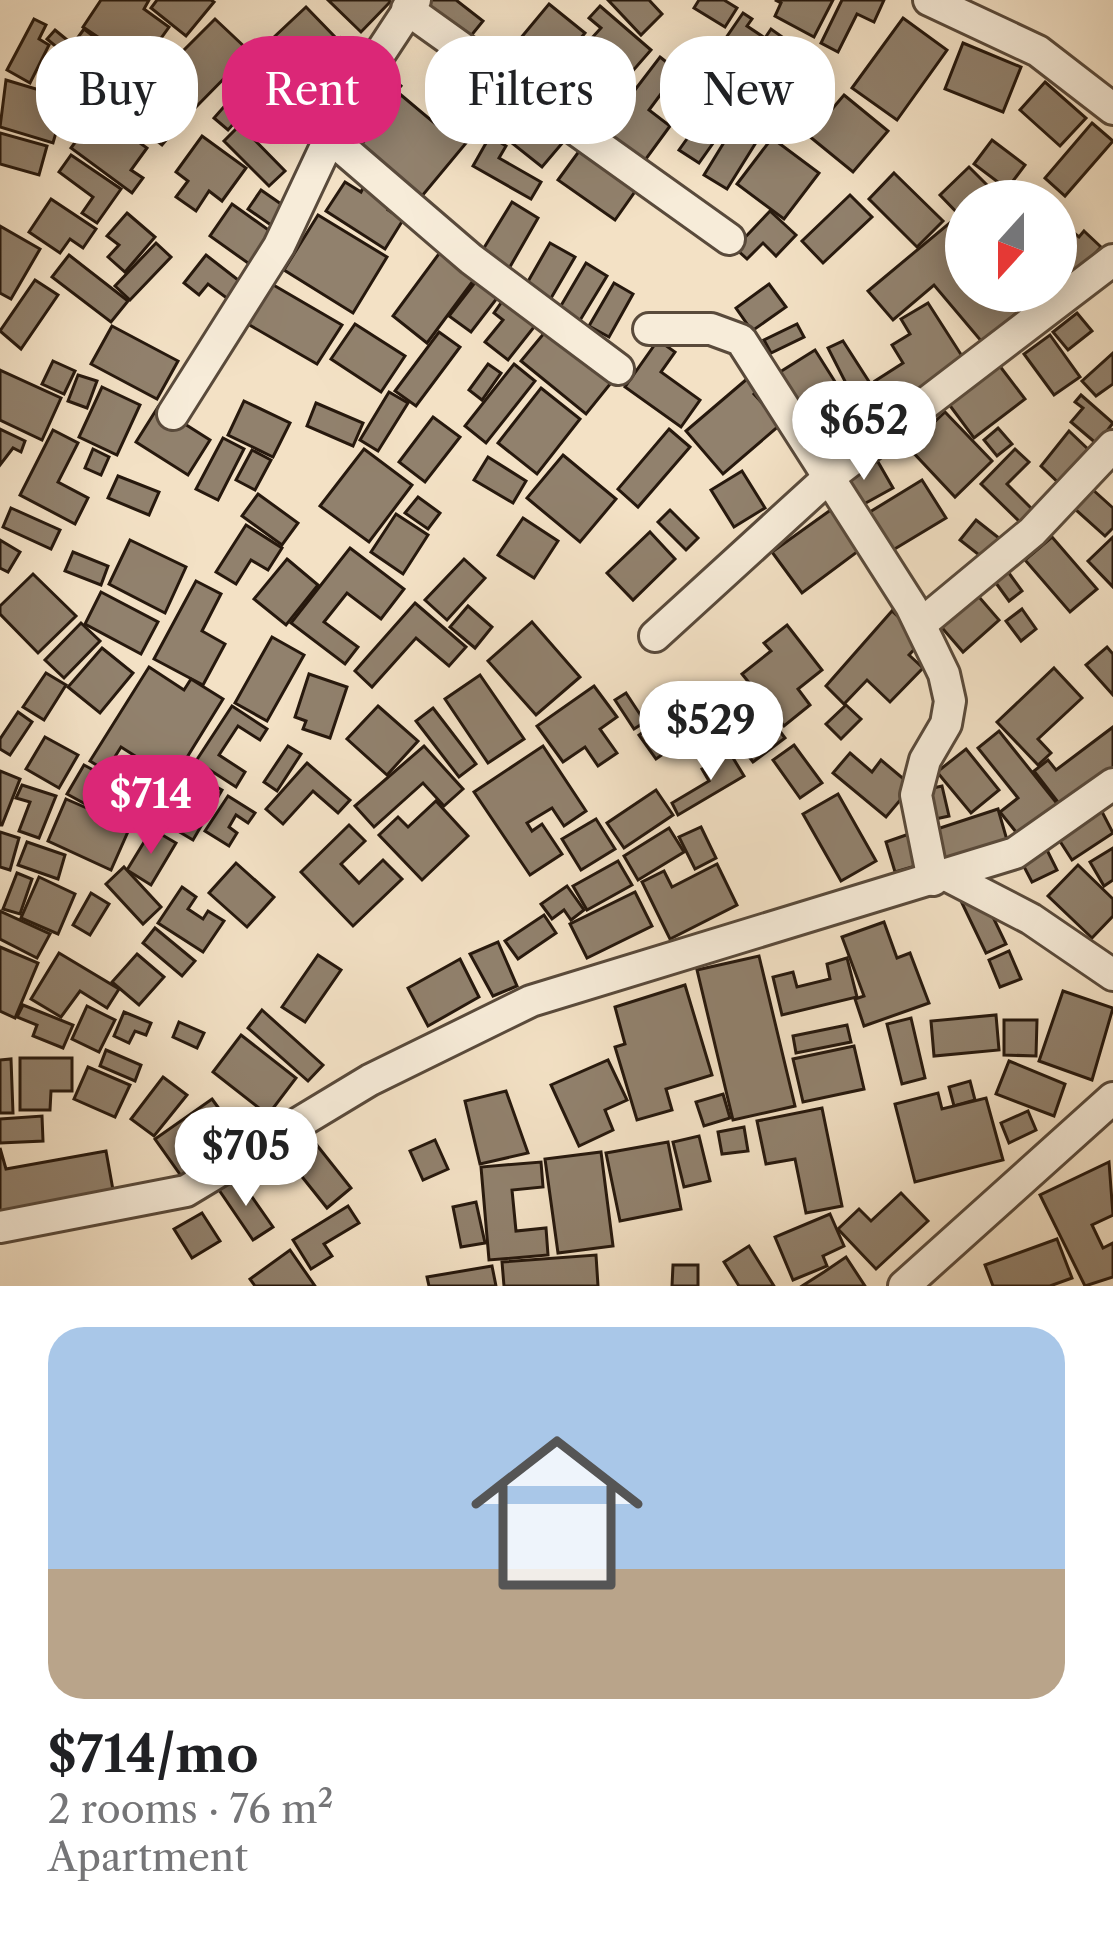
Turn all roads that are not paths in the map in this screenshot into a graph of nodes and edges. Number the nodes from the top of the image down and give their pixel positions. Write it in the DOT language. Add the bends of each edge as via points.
graph roads {
  1 [pos="929,0"];
  2 [pos="411,5"];
  3 [pos="987,11"];
  4 [pos="391,36"];
  5 [pos="1113,109"];
  6 [pos="324,144"];
  7 [pos="337,144"];
  8 [pos="729,238"];
  9 [pos="1113,260"];
  10 [pos="649,329"];
  11 [pos="618,370"];
  12 [pos="173,414"];
  13 [pos="1113,446"];
  14 [pos="828,478"];
  15 [pos="921,624"];
  16 [pos="655,636"];
  17 [pos="1113,784"];
  18 [pos="941,878"];
  19 [pos="1113,975"];
  20 [pos="1113,1098"];
  21 [pos="0,1228"];
  22 [pos="904,1286"];
  1 -- 3 [label="street"];
  2 -- 4 [label="street"];
  2 -- 8 [label="street"];
  3 -- 5 [label="street"];
  6 -- 12 [label="street" via="279,246"];
  7 -- 11 [label="street"];
  9 -- 14 [label="street"];
  10 -- 14 [label="street" via="711,329 741,340"];
  13 -- 15 [label="street" via="1032,532"];
  14 -- 15 [label="street"];
  14 -- 16 [label="street"];
  15 -- 18 [label="street" via="950,701 916,781"];
  17 -- 18 [label="street" via="1016,853"];
  18 -- 19 [label="street" via="1030,919"];
  18 -- 21 [label="street" via="531,1001 370,1080 186,1191"];
  20 -- 22 [label="street"];
}
